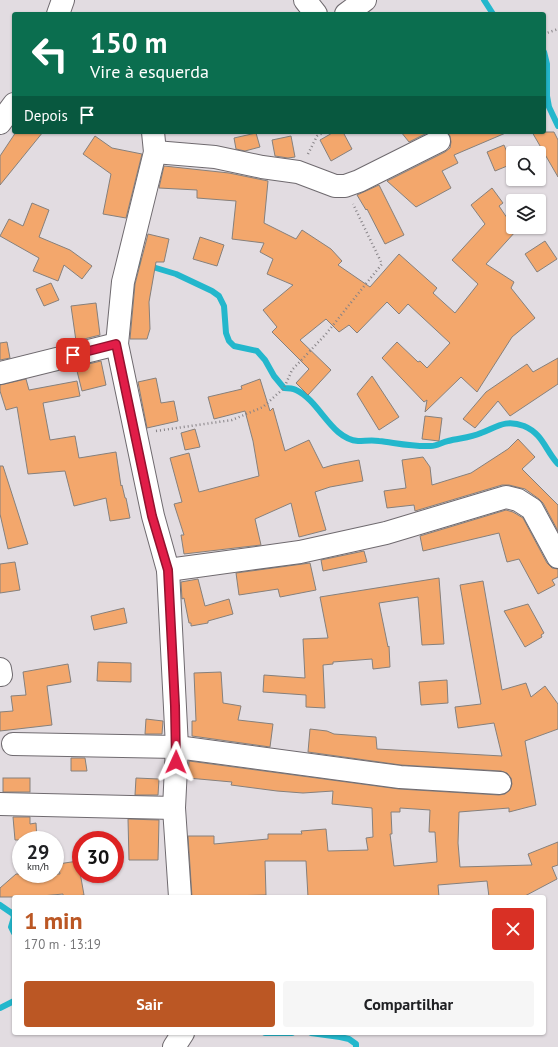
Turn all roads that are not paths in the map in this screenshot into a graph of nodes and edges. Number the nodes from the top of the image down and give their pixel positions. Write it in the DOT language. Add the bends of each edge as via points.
graph roads {
  1 [pos="63,0"];
  2 [pos="305,0"];
  3 [pos="365,0"];
  4 [pos="59,12"];
  5 [pos="314,12"];
  6 [pos="349,12"];
  7 [pos="12,107"];
  8 [pos="0,123"];
  9 [pos="154,142"];
  10 [pos="439,142"];
  11 [pos="116,344"];
  12 [pos="0,373"];
  13 [pos="558,557"];
  14 [pos="168,570"];
  15 [pos="13,744"];
  16 [pos="177,747"];
  17 [pos="500,783"];
  18 [pos="0,804"];
  19 [pos="174,808"];
  20 [pos="180,895"];
  21 [pos="182,1035"];
  22 [pos="193,1035"];
  23 [pos="174,1047"];
  24 [pos="194,1047"];
  1 -- 4 [label="street"];
  2 -- 5 [label="street"];
  3 -- 6 [label="street"];
  7 -- 8 [label="street"];
  9 -- 10 [label="street" via="262,167 298,172 335,186 345,186"];
  9 -- 11 [label="street" via="123,282"];
  11 -- 12 [label="street"];
  11 -- 14 [label="street" via="152,516"];
  13 -- 14 [label="street" via="532,509 518,500 506,497 386,533 300,552"];
  14 -- 16 [label="street"];
  15 -- 16 [label="street"];
  16 -- 17 [label="street" via="400,778"];
  16 -- 19 [label="street"];
  18 -- 19 [label="street"];
  19 -- 20 [label="street"];
  21 -- 23 [label="street"];
  22 -- 24 [label="street"];
}
